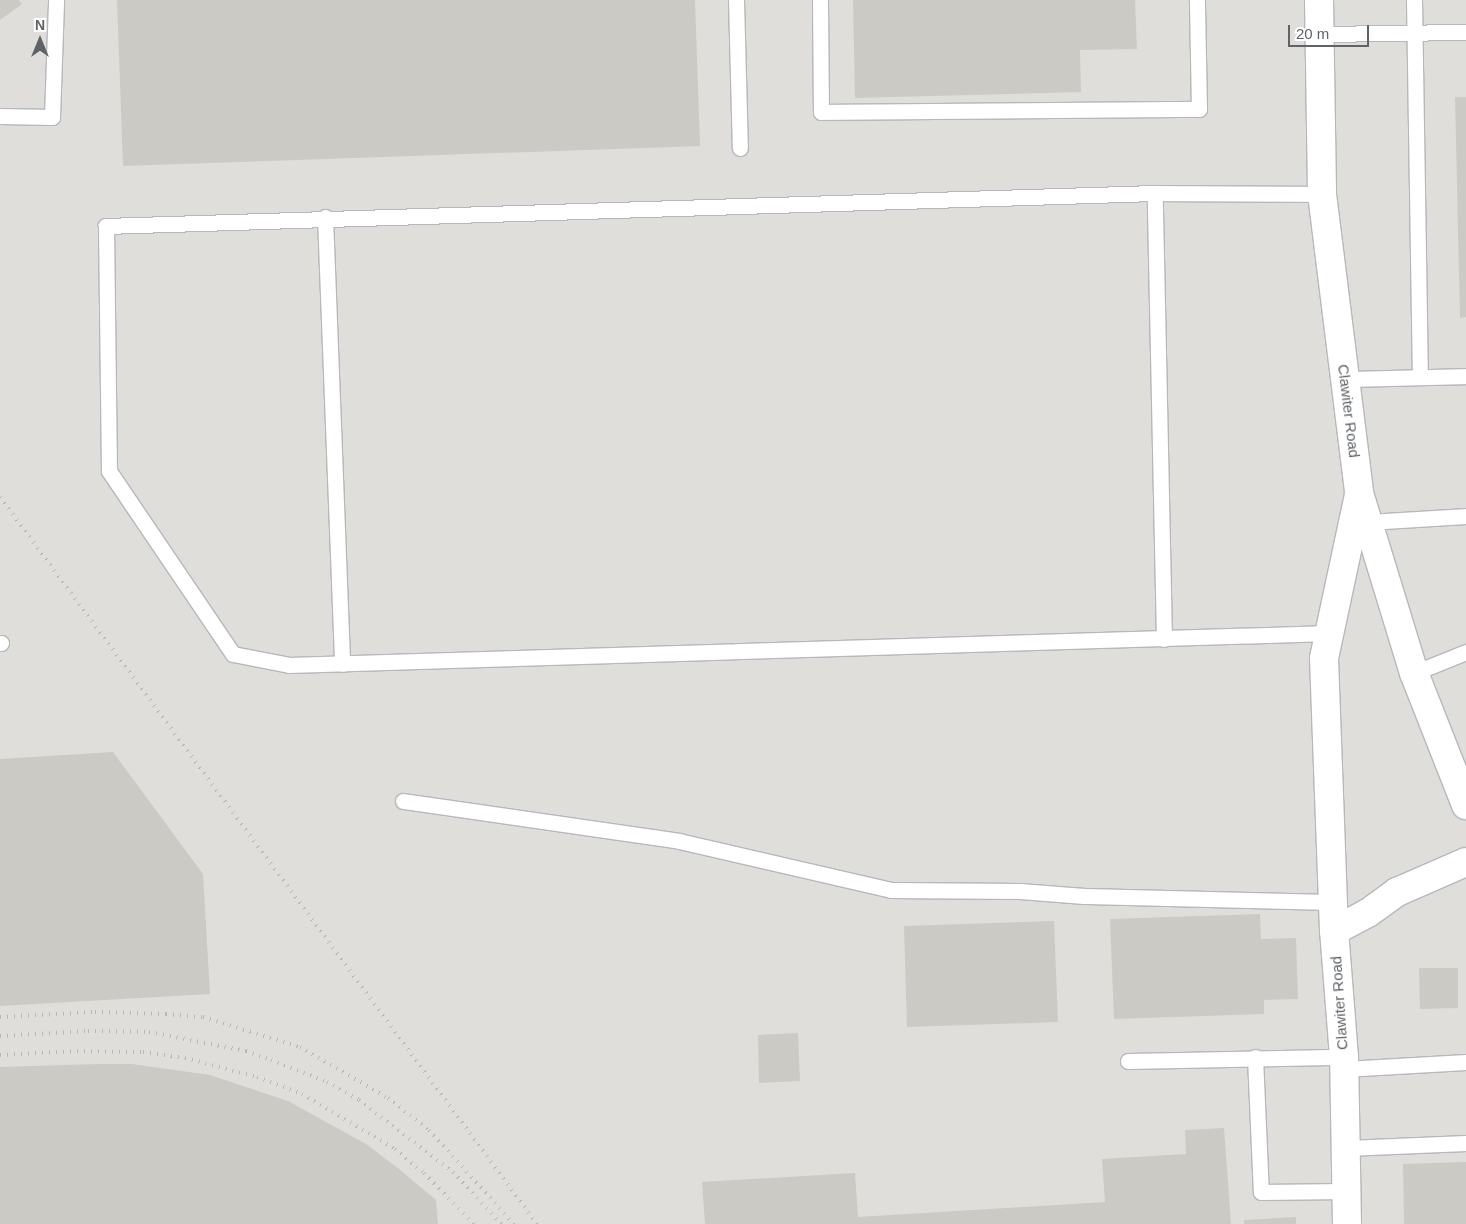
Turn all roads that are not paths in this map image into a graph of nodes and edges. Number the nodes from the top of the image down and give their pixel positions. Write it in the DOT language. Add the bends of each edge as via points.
graph roads {
  1 [pos="56,0"];
  2 [pos="736,0"];
  3 [pos="820,0"];
  4 [pos="1196,0"];
  5 [pos="1320,0"];
  6 [pos="1414,0"];
  7 [pos="1466,32"];
  8 [pos="1415,33"];
  9 [pos="1320,34"];
  10 [pos="0,116"];
  11 [pos="740,148"];
  12 [pos="1155,193"];
  13 [pos="1322,194"];
  14 [pos="325,217"];
  15 [pos="1466,376"];
  16 [pos="1420,377"];
  17 [pos="1345,379"];
  18 [pos="1359,493"];
  19 [pos="1466,516"];
  20 [pos="1367,522"];
  21 [pos="1330,633"];
  22 [pos="1164,639"];
  23 [pos="1466,652"];
  24 [pos="342,664"];
  25 [pos="1414,673"];
  26 [pos="403,802"];
  27 [pos="1466,805"];
  28 [pos="1466,862"];
  29 [pos="1333,902"];
  30 [pos="1334,931"];
  31 [pos="1255,1057"];
  32 [pos="1128,1061"];
  33 [pos="1466,1062"];
  34 [pos="1344,1063"];
  35 [pos="1466,1143"];
  36 [pos="1346,1148"];
  37 [pos="1346,1191"];
  38 [pos="1347,1224"];
  1 -- 10 [label="lane" via="52,117"];
  2 -- 11 [label="lane"];
  3 -- 4 [label="lane" via="821,112 1199,110"];
  5 -- 9 [label="main road, Clawiter Road"];
  6 -- 8 [label="lane"];
  7 -- 8 [label="lane"];
  8 -- 9 [label="lane"];
  8 -- 16 [label="lane"];
  9 -- 13 [label="main road, Clawiter Road"];
  12 -- 13 [label="lane"];
  12 -- 14 [label="lane"];
  12 -- 22 [label="lane"];
  13 -- 17 [label="main road, Clawiter Road"];
  14 -- 24 [label="lane"];
  14 -- 24 [label="lane" via="106,226 109,471 233,654 289,665"];
  15 -- 16 [label="lane"];
  16 -- 17 [label="lane"];
  17 -- 18 [label="main road, Clawiter Road"];
  18 -- 20 [label="main road, Clawiter Road"];
  18 -- 21 [label="main road, Clawiter Road"];
  19 -- 20 [label="lane"];
  20 -- 25 [label="main road, Clawiter Road"];
  21 -- 22 [label="lane"];
  21 -- 29 [label="main road, Clawiter Road" via="1324,658"];
  22 -- 24 [label="lane"];
  23 -- 25 [label="lane"];
  25 -- 27 [label="main road, Clawiter Road"];
  26 -- 29 [label="lane" via="679,841 891,890 1020,891 1084,896"];
  28 -- 30 [label="main road" via="1398,892"];
  29 -- 30 [label="main road, Clawiter Road"];
  30 -- 34 [label="main road, Clawiter Road"];
  31 -- 32 [label="lane"];
  31 -- 34 [label="lane"];
  31 -- 37 [label="lane" via="1261,1192"];
  33 -- 34 [label="lane"];
  34 -- 36 [label="main road, Clawiter Road"];
  35 -- 36 [label="lane"];
  36 -- 37 [label="main road, Clawiter Road"];
  37 -- 38 [label="main road, Clawiter Road"];
}
